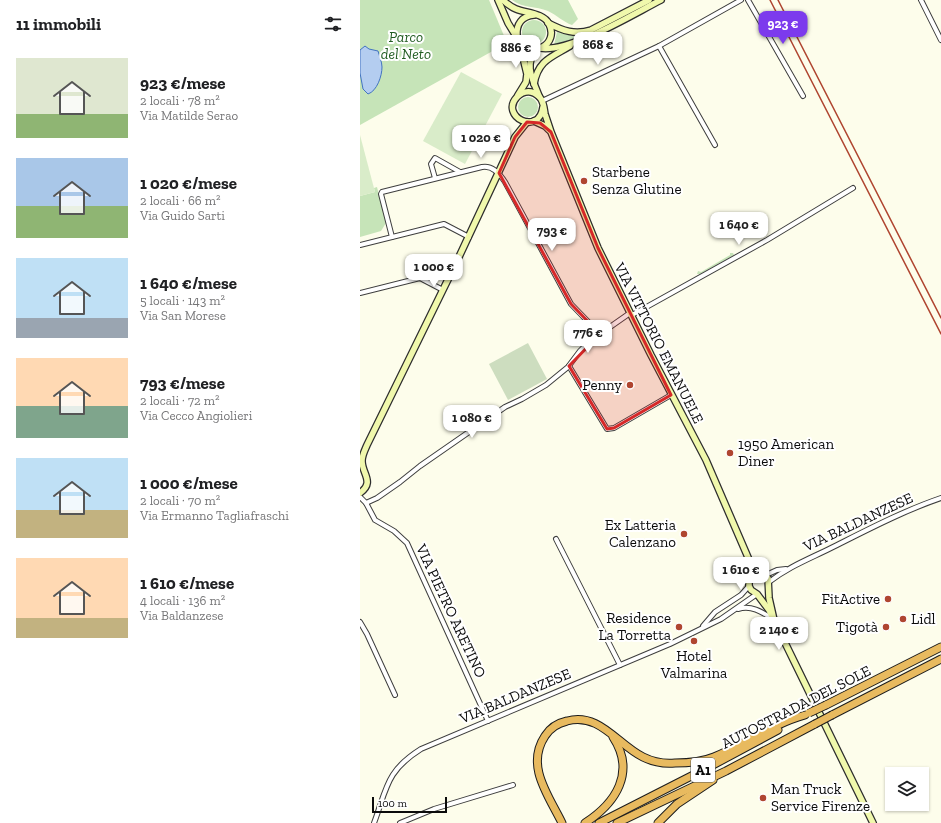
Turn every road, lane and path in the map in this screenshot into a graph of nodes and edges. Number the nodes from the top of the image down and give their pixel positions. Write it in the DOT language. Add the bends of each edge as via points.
graph roads {
  1 [pos="498,0"];
  2 [pos="503,0"];
  3 [pos="649,0"];
  4 [pos="661,0"];
  5 [pos="741,0"];
  6 [pos="748,0"];
  7 [pos="921,0"];
  8 [pos="535,15"];
  9 [pos="548,22"];
  10 [pos="518,40"];
  11 [pos="941,40"];
  12 [pos="576,43"];
  13 [pos="659,46"];
  14 [pos="539,49"];
  15 [pos="534,84"];
  16 [pos="803,96"];
  17 [pos="516,98"];
  18 [pos="542,101"];
  19 [pos="516,116"];
  20 [pos="534,121"];
  21 [pos="527,122"];
  22 [pos="551,132"];
  23 [pos="515,137"];
  24 [pos="715,145"];
  25 [pos="460,172"];
  26 [pos="500,173"];
  27 [pos="434,178"];
  28 [pos="853,188"];
  29 [pos="392,237"];
  30 [pos="469,237"];
  31 [pos="360,245"];
  32 [pos="443,290"];
  33 [pos="360,293"];
  34 [pos="631,314"];
  35 [pos="600,334"];
  36 [pos="569,366"];
  37 [pos="671,395"];
  38 [pos="367,445"];
  39 [pos="360,454"];
  40 [pos="362,471"];
  41 [pos="360,493"];
  42 [pos="360,497"];
  43 [pos="941,498"];
  44 [pos="366,503"];
  45 [pos="556,539"];
  46 [pos="750,562"];
  47 [pos="787,569"];
  48 [pos="758,573"];
  49 [pos="766,575"];
  50 [pos="750,578"];
  51 [pos="768,585"];
  52 [pos="749,586"];
  53 [pos="757,594"];
  54 [pos="734,610"];
  55 [pos="774,620"];
  56 [pos="360,622"];
  57 [pos="702,628"];
  58 [pos="941,647"];
  59 [pos="941,658"];
  60 [pos="620,665"];
  61 [pos="395,695"];
  62 [pos="807,714"];
  63 [pos="488,721"];
  64 [pos="609,732"];
  65 [pos="726,770"];
  66 [pos="513,785"];
  67 [pos="374,823"];
  68 [pos="400,823"];
  69 [pos="562,823"];
  70 [pos="585,823"];
  71 [pos="598,823"];
  72 [pos="617,823"];
  73 [pos="658,823"];
  74 [pos="873,823"];
  1 -- 10 [label="main road"];
  2 -- 8 [label="main road" via="515,8"];
  3 -- 9 [label="main road" via="592,30 583,32 567,32"];
  4 -- 12 [label="main road"];
  5 -- 13 [label="street"];
  6 -- 16 [label="street"];
  7 -- 11 [label="street"];
  8 -- 9 [label="main road"];
  8 -- 10 [label="main road" via="520,22 517,30"];
  9 -- 14 [label="main road" via="551,29 550,39"];
  10 -- 14 [label="main road" via="527,48"];
  10 -- 17 [label="main road" via="527,79"];
  12 -- 14 [label="main road"];
  12 -- 15 [label="main road" via="541,64"];
  13 -- 18 [label="street"];
  13 -- 24 [label="street"];
  14 -- 15 [label="main road, VIA VITTORIO EMANUELE" via="531,56 529,62"];
  15 -- 18 [label="main road, VIA VITTORIO EMANUELE"];
  17 -- 18 [label="main road" via="532,92"];
  17 -- 19 [label="main road" via="513,105"];
  18 -- 20 [label="main road" via="540,116"];
  18 -- 22 [label="main road, VIA VITTORIO EMANUELE"];
  19 -- 21 [label="main road"];
  19 -- 23 [label="main road"];
  20 -- 21 [label="main road"];
  20 -- 22 [label="main road"];
  21 -- 23 [label="main road"];
  22 -- 34 [label="main road, VIA VITTORIO EMANUELE" via="595,241"];
  23 -- 26 [label="main road"];
  25 -- 26 [label="street" via="485,166"];
  25 -- 27 [label="street"];
  25 -- 27 [label="street" via="435,158 431,164"];
  26 -- 30 [label="main road"];
  26 -- 35 [label="street" via="571,304"];
  27 -- 29 [label="street" via="382,192"];
  28 -- 34 [label="street" via="768,240"];
  29 -- 30 [label="street" via="444,224"];
  29 -- 31 [label="street"];
  30 -- 32 [label="main road"];
  32 -- 33 [label="street" via="420,278"];
  32 -- 38 [label="main road"];
  34 -- 35 [label="street"];
  34 -- 37 [label="main road, VIA VITTORIO EMANUELE"];
  35 -- 36 [label="street" via="580,351"];
  36 -- 37 [label="street" via="607,429 614,428"];
  36 -- 44 [label="street" via="546,385 505,407 400,482"];
  37 -- 46 [label="main road, VIA VITTORIO EMANUELE" via="711,470"];
  38 -- 39 [label="main road"];
  38 -- 40 [label="main road"];
  40 -- 41 [label="main road" via="367,477 366,486"];
  42 -- 44 [label="street, VIA PIETRO ARETINO"];
  43 -- 47 [label="street, VIA BALDANZESE" via="904,512"];
  44 -- 63 [label="street, VIA PIETRO ARETINO" via="375,520 394,531 407,543"];
  45 -- 60 [label="street"];
  46 -- 48 [label="main road, VIA VITTORIO EMANUELE"];
  46 -- 50 [label="main road, VIA VITTORIO EMANUELE"];
  47 -- 49 [label="street, VIA BALDANZESE"];
  47 -- 51 [label="street, VIA BALDANZESE"];
  48 -- 49 [label="main road"];
  48 -- 50 [label="main road"];
  49 -- 51 [label="main road"];
  50 -- 52 [label="main road, VIA VITTORIO EMANUELE"];
  51 -- 53 [label="main road" via="764,592"];
  51 -- 55 [label="main road"];
  52 -- 53 [label="main road"];
  52 -- 57 [label="street, VIA BALDANZESE" via="741,595 715,612"];
  53 -- 54 [label="street, VIA BALDANZESE"];
  53 -- 55 [label="main road"];
  54 -- 55 [label="street, VIA BALDANZESE" via="753,608"];
  54 -- 57 [label="street, VIA BALDANZESE"];
  55 -- 74 [label="main road"];
  56 -- 61 [label="street"];
  57 -- 60 [label="street, VIA BALDANZESE"];
  58 -- 62 [label="highway, AUTOSTRADA DEL SOLE / A1, bridge"];
  59 -- 65 [label="highway, AUTOSTRADA DEL SOLE / A1, bridge"];
  60 -- 63 [label="street, VIA BALDANZESE"];
  62 -- 64 [label="highway" via="787,720 714,757 694,762 660,763 643,757"];
  62 -- 71 [label="highway, AUTOSTRADA DEL SOLE / A1"];
  63 -- 67 [label="street, VIA BALDANZESE" via="421,749 403,762 387,784"];
  64 -- 69 [label="highway" via="598,723 577,718 558,724 548,732 540,744 537,768 542,784"];
  64 -- 70 [label="highway" via="620,751 624,767 622,779 611,801 599,814"];
  65 -- 72 [label="highway, AUTOSTRADA DEL SOLE / A1"];
  65 -- 73 [label="highway" via="677,804"];
  66 -- 68 [label="street" via="434,809"];
}
